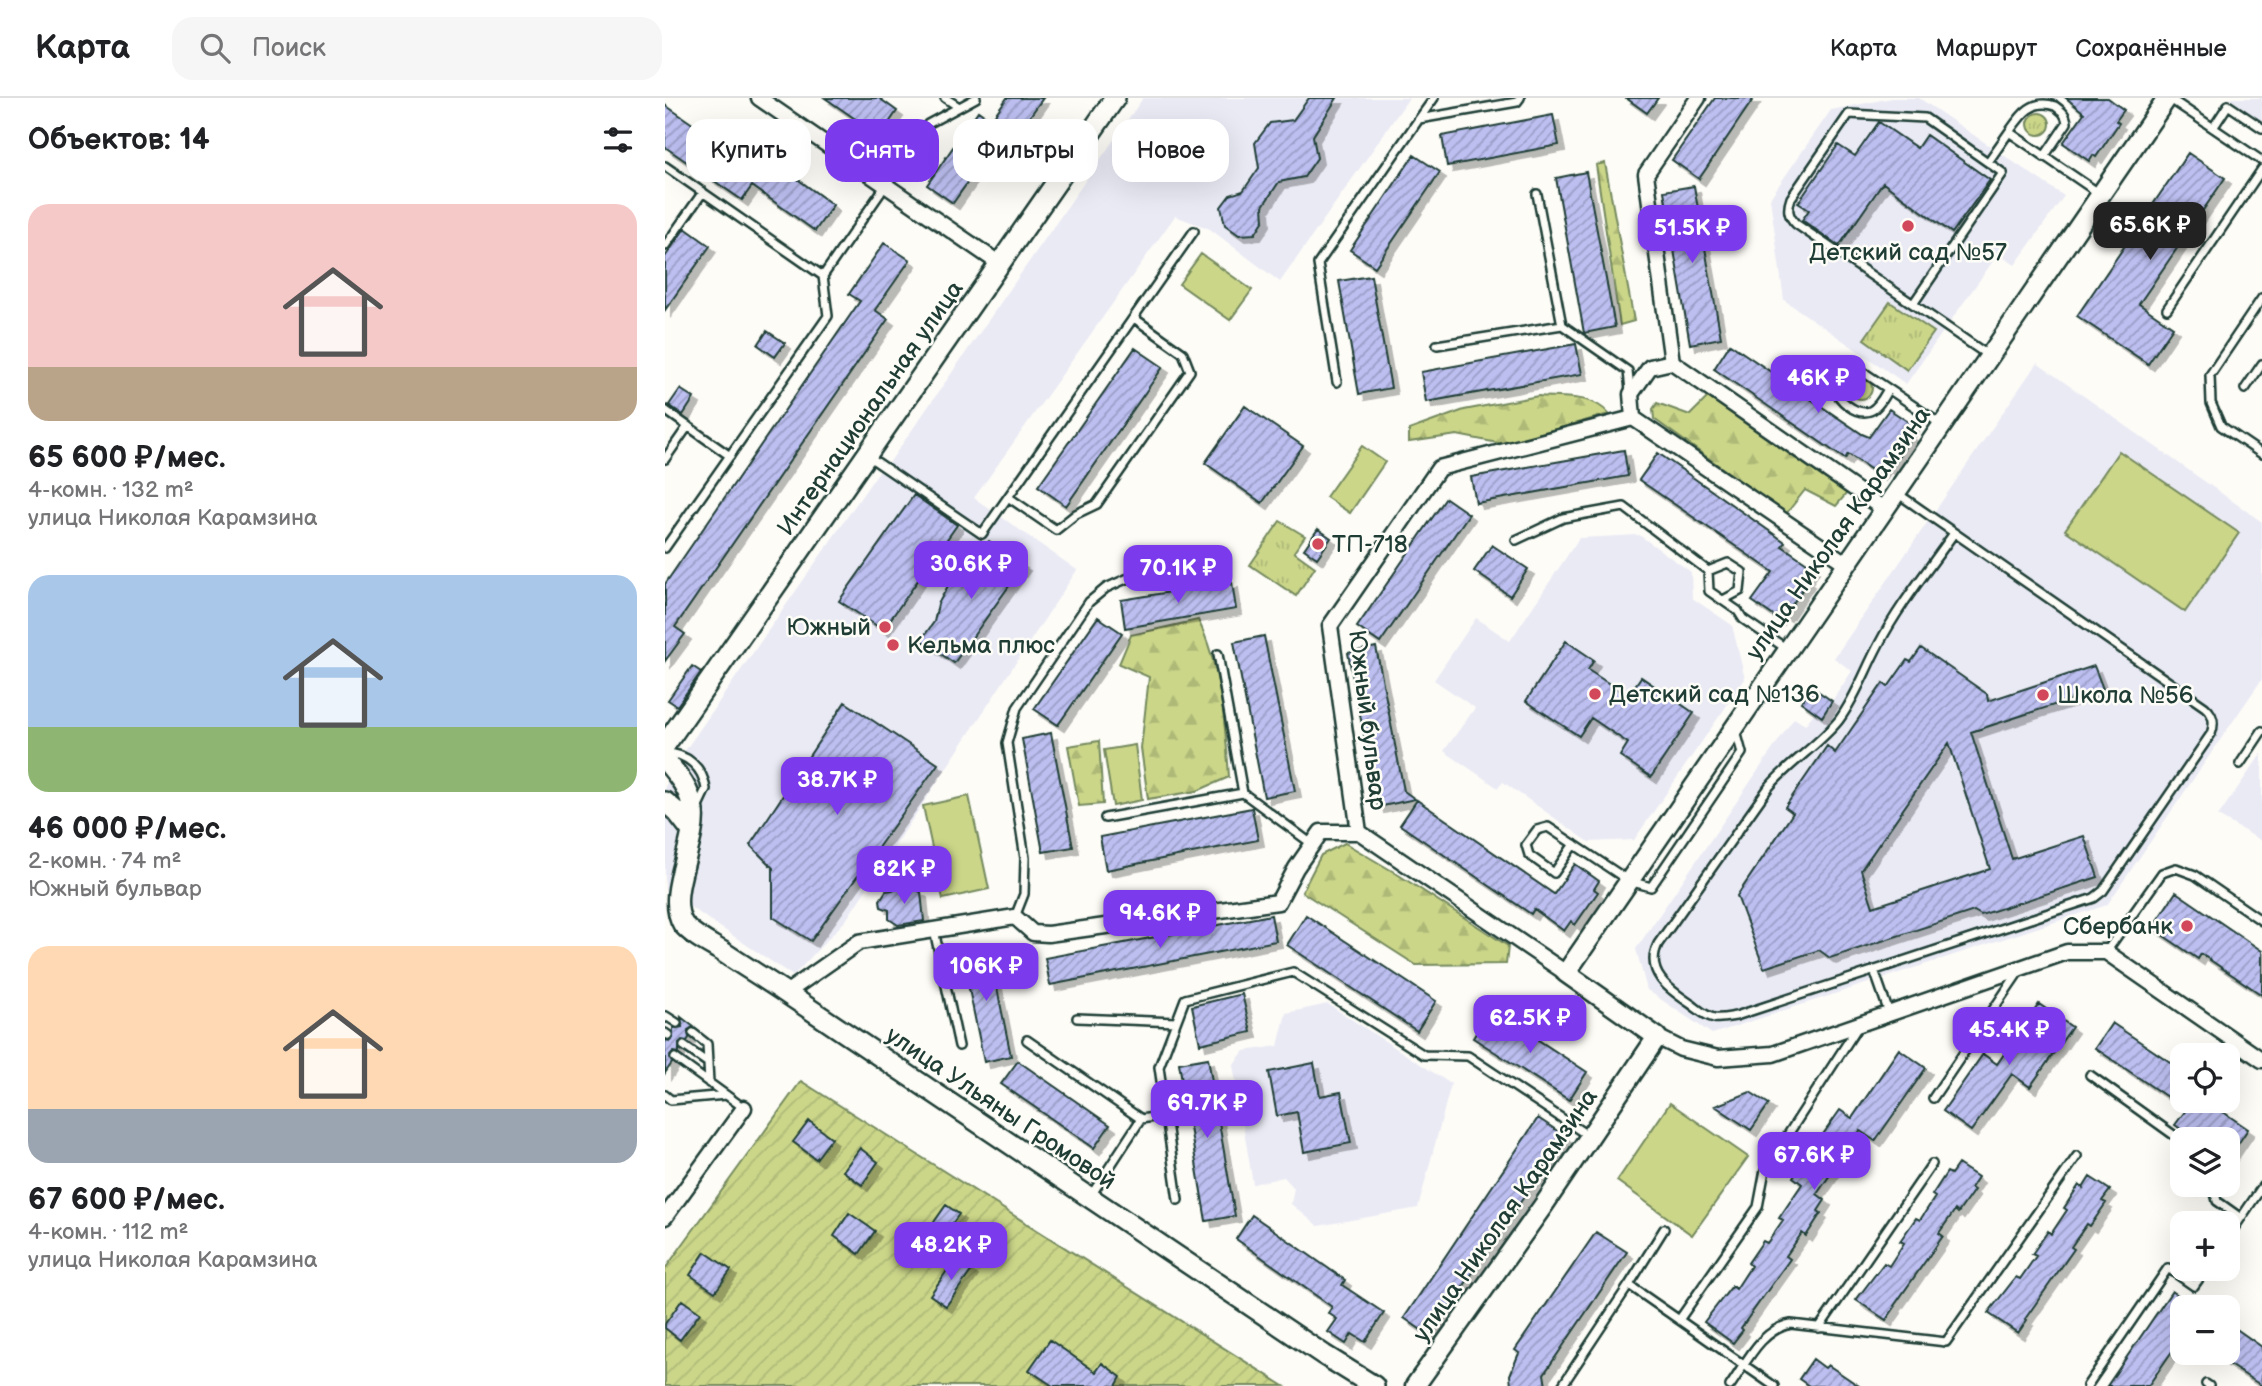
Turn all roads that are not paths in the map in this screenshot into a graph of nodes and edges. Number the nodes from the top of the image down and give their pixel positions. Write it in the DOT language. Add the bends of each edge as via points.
graph roads {
  1 [pos="759,98"];
  2 [pos="945,98"];
  3 [pos="976,98"];
  4 [pos="1115,98"];
  5 [pos="1434,98"];
  6 [pos="1520,98"];
  7 [pos="1698,98"];
  8 [pos="2168,98"];
  9 [pos="959,107"];
  10 [pos="1419,119"];
  11 [pos="2213,128"];
  12 [pos="2262,128"];
  13 [pos="2009,132"];
  14 [pos="2044,157"];
  15 [pos="2262,161"];
  16 [pos="1988,162"];
  17 [pos="665,166"];
  18 [pos="2262,169"];
  19 [pos="886,186"];
  20 [pos="703,192"];
  21 [pos="1537,194"];
  22 [pos="2100,195"];
  23 [pos="1194,231"];
  24 [pos="665,246"];
  25 [pos="1000,264"];
  26 [pos="823,276"];
  27 [pos="2262,298"];
  28 [pos="1913,304"];
  29 [pos="2167,309"];
  30 [pos="1133,318"];
  31 [pos="1562,325"];
  32 [pos="1437,345"];
  33 [pos="1990,356"];
  34 [pos="1672,362"];
  35 [pos="2262,364"];
  36 [pos="1650,367"];
  37 [pos="1628,371"];
  38 [pos="1337,382"];
  39 [pos="1888,389"];
  40 [pos="2245,389"];
  41 [pos="1631,394"];
  42 [pos="665,410"];
  43 [pos="1633,418"];
  44 [pos="688,426"];
  45 [pos="1942,426"];
  46 [pos="2262,454"];
  47 [pos="730,456"];
  48 [pos="867,456"];
  49 [pos="665,459"];
  50 [pos="1897,493"];
  51 [pos="1009,497"];
  52 [pos="1885,510"];
  53 [pos="1954,533"];
  54 [pos="1516,540"];
  55 [pos="665,548"];
  56 [pos="1203,564"];
  57 [pos="1847,564"];
  58 [pos="1708,571"];
  59 [pos="1723,600"];
  60 [pos="1787,650"];
  61 [pos="1218,654"];
  62 [pos="2262,732"];
  63 [pos="665,745"];
  64 [pos="665,753"];
  65 [pos="665,760"];
  66 [pos="2239,764"];
  67 [pos="1243,793"];
  68 [pos="681,814"];
  69 [pos="1105,818"];
  70 [pos="1359,832"];
  71 [pos="1313,844"];
  72 [pos="1574,844"];
  73 [pos="1629,881"];
  74 [pos="1015,917"];
  75 [pos="2262,921"];
  76 [pos="934,930"];
  77 [pos="2106,952"];
  78 [pos="2022,967"];
  79 [pos="1874,970"];
  80 [pos="1566,973"];
  81 [pos="786,993"];
  82 [pos="1889,1013"];
  83 [pos="665,1018"];
  84 [pos="1077,1018"];
  85 [pos="677,1023"];
  86 [pos="1176,1023"];
  87 [pos="1859,1024"];
  88 [pos="692,1034"];
  89 [pos="1657,1037"];
  90 [pos="1027,1040"];
  91 [pos="684,1046"];
  92 [pos="959,1046"];
  93 [pos="675,1058"];
  94 [pos="2262,1060"];
  95 [pos="708,1063"];
  96 [pos="2089,1075"];
  97 [pos="709,1083"];
  98 [pos="665,1095"];
  99 [pos="727,1095"];
  100 [pos="1933,1098"];
  101 [pos="744,1108"];
  102 [pos="1166,1115"];
  103 [pos="1141,1119"];
  104 [pos="2170,1132"];
  105 [pos="1590,1138"];
  106 [pos="2077,1156"];
  107 [pos="1932,1164"];
  108 [pos="2261,1189"];
  109 [pos="1090,1197"];
  110 [pos="2216,1197"];
  111 [pos="1178,1200"];
  112 [pos="665,1217"];
  113 [pos="2241,1217"];
  114 [pos="1664,1229"];
  115 [pos="2170,1269"];
  116 [pos="1629,1285"];
  117 [pos="1679,1320"];
  118 [pos="1819,1328"];
  119 [pos="1744,1365"];
  120 [pos="1374,1386"];
  121 [pos="1415,1386"];
  122 [pos="1562,1386"];
  123 [pos="1730,1386"];
  124 [pos="1774,1386"];
  125 [pos="2087,1386"];
  1 -- 19 [label="street"];
  2 -- 9 [label="lane"];
  3 -- 9 [label="lane"];
  4 -- 25 [label="main road, Интернациональная улица"];
  5 -- 10 [label="lane"];
  6 -- 10 [label="lane"];
  7 -- 34 [label="street" via="1646,174"];
  8 -- 11 [label="lane"];
  8 -- 22 [label="street, улица Николая Карамзина"];
  9 -- 19 [label="lane" via="928,124"];
  10 -- 38 [label="lane" via="1318,264"];
  11 -- 12 [label="lane" via="2228,105"];
  11 -- 15 [label="lane"];
  13 -- 14 [label="lane"];
  13 -- 14 [label="lane" via="2035,100 2062,111 2067,123"];
  13 -- 16 [label="lane"];
  14 -- 22 [label="lane"];
  16 -- 28 [label="lane" via="2003,173"];
  16 -- 28 [label="lane" via="1925,118 1849,114 1791,198 1788,213 1796,224"];
  17 -- 20 [label="lane"];
  18 -- 29 [label="lane"];
  19 -- 25 [label="street"];
  19 -- 26 [label="lane"];
  20 -- 24 [label="lane"];
  20 -- 26 [label="lane"];
  21 -- 31 [label="lane"];
  22 -- 33 [label="street, улица Николая Карамзина"];
  23 -- 30 [label="lane"];
  25 -- 48 [label="main road, Интернациональная улица"];
  26 -- 47 [label="lane" via="828,316"];
  27 -- 46 [label="lane" via="2210,375 2211,403 2221,426"];
  28 -- 33 [label="lane"];
  30 -- 51 [label="lane"];
  30 -- 51 [label="lane" via="1182,353 1190,371 1097,504 1056,530"];
  31 -- 32 [label="lane"];
  31 -- 37 [label="lane"];
  33 -- 45 [label="street, улица Николая Карамзина"];
  34 -- 36 [label="street"];
  34 -- 52 [label="street"];
  35 -- 40 [label="lane"];
  36 -- 37 [label="lane"];
  36 -- 41 [label="street"];
  37 -- 41 [label="lane"];
  39 -- 39 [label="lane" via="1850,363 1835,388 1842,401 1867,412"];
  39 -- 45 [label="lane"];
  41 -- 43 [label="street"];
  42 -- 44 [label="lane"];
  43 -- 57 [label="street"];
  43 -- 70 [label="street, Южный бульвар" via="1439,468 1330,626"];
  44 -- 47 [label="lane"];
  44 -- 49 [label="lane"];
  45 -- 50 [label="street, улица Николая Карамзина"];
  47 -- 55 [label="lane"];
  48 -- 51 [label="lane" via="982,534"];
  48 -- 63 [label="main road, Интернациональная улица"];
  50 -- 52 [label="street, улица Николая Карамзина"];
  50 -- 53 [label="lane"];
  52 -- 57 [label="street, улица Николая Карамзина"];
  53 -- 79 [label="lane" via="2205,707 2213,716 2213,729 2098,895"];
  53 -- 79 [label="lane" via="1890,625 1837,722 1769,786 1654,956 1663,984 1708,1016 1721,1018"];
  54 -- 58 [label="lane" via="1563,517 1624,507"];
  56 -- 74 [label="lane" via="1126,579 1105,588 1089,602 1017,708 1007,743 1025,858 1024,894"];
  57 -- 60 [label="street, улица Николая Карамзина"];
  58 -- 59 [label="lane" via="1709,591"];
  58 -- 59 [label="lane" via="1728,563 1742,572 1740,591"];
  59 -- 60 [label="lane"];
  60 -- 73 [label="street, улица Николая Карамзина"];
  61 -- 67 [label="lane"];
  62 -- 66 [label="lane"];
  64 -- 68 [label="lane" via="685,757 701,772 706,789 699,805"];
  65 -- 68 [label="main road" via="683,780"];
  67 -- 69 [label="lane"];
  67 -- 71 [label="lane"];
  68 -- 81 [label="main road, улица Ульяны Громовой" via="673,902 682,923"];
  70 -- 71 [label="street, Южный бульвар" via="1321,832"];
  70 -- 80 [label="street, Южный бульвар"];
  71 -- 74 [label="street" via="1278,902 1048,934 1034,933"];
  72 -- 72 [label="lane" via="1549,827 1537,830 1526,845 1529,855 1554,873"];
  72 -- 73 [label="lane"];
  73 -- 80 [label="street, улица Николая Карамзина"];
  74 -- 76 [label="street"];
  75 -- 77 [label="lane" via="2176,868 2162,873"];
  76 -- 81 [label="street" via="859,942"];
  76 -- 92 [label="lane"];
  77 -- 78 [label="street" via="2067,952"];
  77 -- 94 [label="street"];
  78 -- 82 [label="street"];
  78 -- 100 [label="lane"];
  79 -- 82 [label="lane"];
  80 -- 89 [label="street"];
  81 -- 109 [label="main road, улица Ульяны Громовой"];
  82 -- 87 [label="street"];
  83 -- 85 [label="lane"];
  84 -- 86 [label="lane"];
  86 -- 102 [label="lane" via="1159,1067"];
  86 -- 105 [label="lane" via="1185,999 1293,972 1424,1055 1468,1056"];
  87 -- 89 [label="street" via="1773,1054 1741,1058 1699,1055"];
  87 -- 117 [label="lane" via="1765,1170 1758,1207"];
  88 -- 95 [label="lane" via="707,1044"];
  89 -- 105 [label="street, улица Николая Карамзина"];
  90 -- 103 [label="lane"];
  91 -- 95 [label="lane"];
  93 -- 97 [label="lane"];
  95 -- 97 [label="lane"];
  96 -- 104 [label="lane"];
  97 -- 99 [label="lane"];
  98 -- 99 [label="lane" via="671,1100"];
  99 -- 101 [label="lane"];
  101 -- 112 [label="street"];
  102 -- 103 [label="lane"];
  102 -- 111 [label="lane"];
  103 -- 109 [label="lane"];
  105 -- 121 [label="street, улица Николая Карамзина"];
  106 -- 118 [label="lane" via="1946,1342"];
  107 -- 118 [label="lane"];
  108 -- 113 [label="lane"];
  109 -- 120 [label="main road, улица Ульяны Громовой"];
  110 -- 113 [label="lane"];
  114 -- 116 [label="lane"];
  115 -- 125 [label="lane"];
  116 -- 117 [label="lane"];
  116 -- 122 [label="lane"];
  117 -- 119 [label="lane"];
  118 -- 119 [label="lane" via="1777,1326"];
  119 -- 123 [label="lane"];
  119 -- 124 [label="lane"];
}
